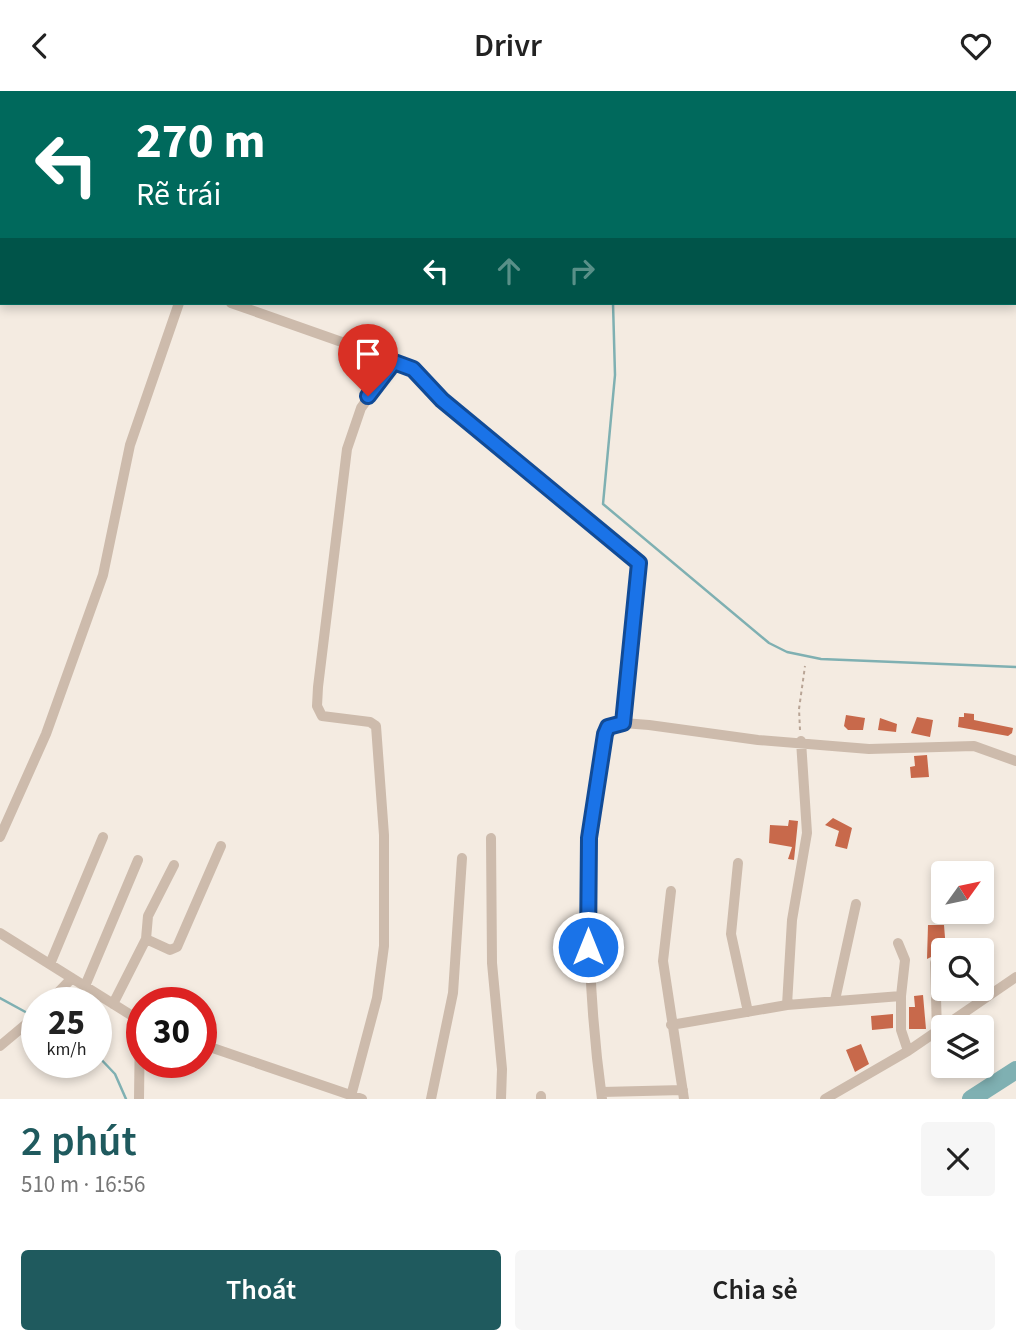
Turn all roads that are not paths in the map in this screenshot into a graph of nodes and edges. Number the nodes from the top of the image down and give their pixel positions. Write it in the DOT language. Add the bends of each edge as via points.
graph roads {
  1 [pos="178,305"];
  2 [pos="237,305"];
  3 [pos="394,362"];
  4 [pos="623,723"];
  5 [pos="802,741"];
  6 [pos="1016,761"];
  7 [pos="0,837"];
  8 [pos="103,837"];
  9 [pos="491,838"];
  10 [pos="221,846"];
  11 [pos="461,858"];
  12 [pos="138,860"];
  13 [pos="738,863"];
  14 [pos="174,865"];
  15 [pos="671,891"];
  16 [pos="856,904"];
  17 [pos="0,933"];
  18 [pos="146,939"];
  19 [pos="898,943"];
  20 [pos="50,964"];
  21 [pos="1016,977"];
  22 [pos="72,978"];
  23 [pos="85,986"];
  24 [pos="63,987"];
  25 [pos="901,996"];
  26 [pos="835,1000"];
  27 [pos="113,1004"];
  28 [pos="787,1006"];
  29 [pos="126,1012"];
  30 [pos="748,1012"];
  31 [pos="960,1015"];
  32 [pos="671,1025"];
  33 [pos="21,1029"];
  34 [pos="931,1035"];
  35 [pos="0,1046"];
  36 [pos="217,1049"];
  37 [pos="908,1051"];
  38 [pos="139,1078"];
  39 [pos="684,1094"];
  40 [pos="602,1096"];
  41 [pos="356,1097"];
  42 [pos="139,1099"];
  43 [pos="431,1099"];
  44 [pos="500,1099"];
  45 [pos="825,1099"];
  1 -- 7 [label="street" via="130,445 103,575 35,762"];
  2 -- 3 [label="street"];
  3 -- 4 [label="street" via="413,369 442,400 639,563"];
  3 -- 41 [label="street" via="361,408 349,441 317,706 322,716 374,724 379,756 384,946"];
  4 -- 5 [label="street"];
  4 -- 40 [label="street" via="608,727 605,734 589,838 589,971"];
  5 -- 6 [label="street" via="869,749 974,746"];
  5 -- 28 [label="street" via="807,834 792,920"];
  8 -- 20 [label="street"];
  9 -- 44 [label="street"];
  10 -- 18 [label="street" via="177,947 170,950"];
  11 -- 43 [label="street" via="453,993"];
  12 -- 23 [label="street"];
  13 -- 30 [label="street" via="732,934"];
  14 -- 18 [label="street" via="148,916"];
  15 -- 32 [label="street" via="663,961"];
  16 -- 26 [label="street"];
  17 -- 20 [label="street"];
  18 -- 27 [label="street"];
  19 -- 25 [label="street" via="905,960"];
  20 -- 22 [label="street"];
  21 -- 31 [label="street"];
  22 -- 23 [label="street"];
  22 -- 24 [label="street"];
  23 -- 27 [label="street"];
  25 -- 26 [label="street"];
  25 -- 37 [label="street" via="901,1030"];
  26 -- 28 [label="street"];
  27 -- 29 [label="street"];
  28 -- 30 [label="street"];
  30 -- 32 [label="street"];
  32 -- 39 [label="street"];
  33 -- 35 [label="street"];
  34 -- 37 [label="street"];
  36 -- 41 [label="street"];
  37 -- 45 [label="street"];
  38 -- 42 [label="street"];
  39 -- 40 [label="street"];
}
